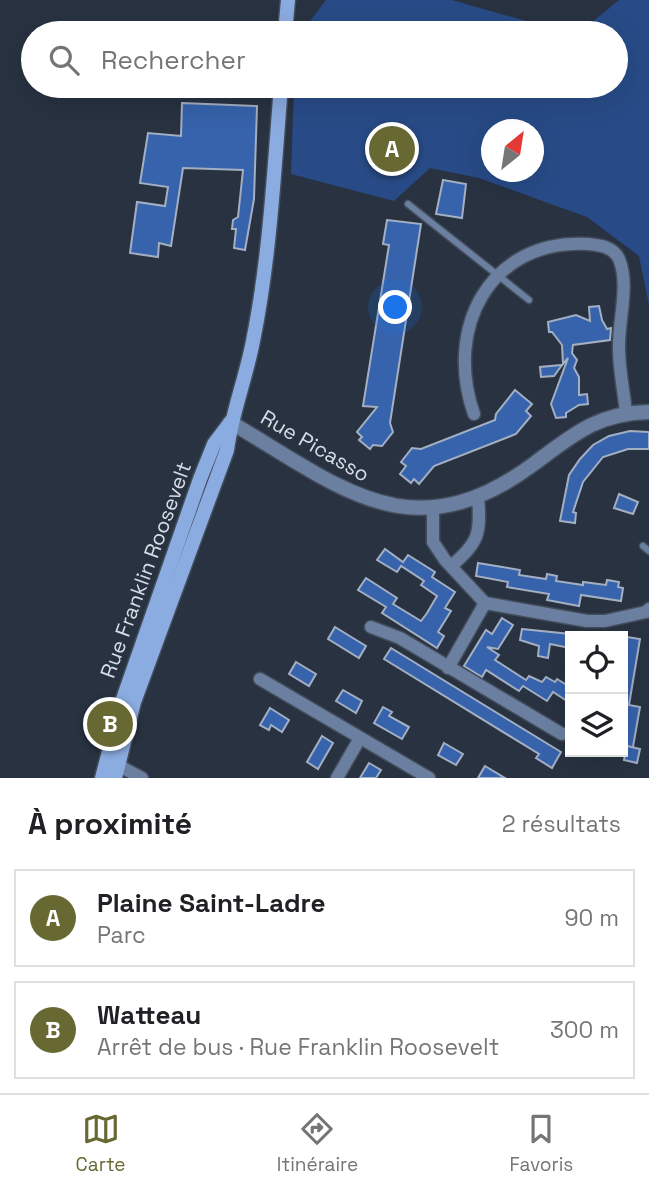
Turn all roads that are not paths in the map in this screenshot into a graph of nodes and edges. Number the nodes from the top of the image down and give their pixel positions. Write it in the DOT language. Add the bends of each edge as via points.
graph roads {
  1 [pos="288,0"];
  2 [pos="286,21"];
  3 [pos="280,98"];
  4 [pos="408,204"];
  5 [pos="499,276"];
  6 [pos="529,300"];
  7 [pos="649,412"];
  8 [pos="626,413"];
  9 [pos="474,414"];
  10 [pos="230,422"];
  11 [pos="478,497"];
  12 [pos="433,509"];
  13 [pos="643,546"];
  14 [pos="649,551"];
  15 [pos="451,566"];
  16 [pos="485,603"];
  17 [pos="648,612"];
  18 [pos="371,627"];
  19 [pos="448,668"];
  20 [pos="260,680"];
  21 [pos="562,734"];
  22 [pos="360,738"];
  23 [pos="113,768"];
  24 [pos="102,778"];
  25 [pos="142,778"];
  26 [pos="337,778"];
  27 [pos="429,778"];
  1 -- 2 [label="main road"];
  3 -- 10 [label="main road, Rue Franklin Roosevelt" via="264,272 253,343"];
  4 -- 5 [label="lane"];
  5 -- 6 [label="lane"];
  5 -- 8 [label="street" via="507,266 547,247 601,245 617,255 623,289 619,349"];
  5 -- 9 [label="street" via="467,326 463,364"];
  7 -- 8 [label="street, Rue Picasso"];
  8 -- 11 [label="street, Rue Picasso" via="587,426 514,478"];
  10 -- 12 [label="street, Rue Picasso" via="360,498"];
  10 -- 23 [label="main road, Rue Franklin Roosevelt" via="214,444 200,479 123,699"];
  11 -- 12 [label="street, Rue Picasso"];
  11 -- 15 [label="street" via="481,522 477,539"];
  12 -- 15 [label="street" via="433,542"];
  13 -- 14 [label="lane"];
  15 -- 16 [label="street"];
  16 -- 17 [label="street" via="587,621"];
  16 -- 19 [label="street"];
  18 -- 19 [label="street" via="400,638"];
  19 -- 21 [label="street"];
  20 -- 22 [label="street"];
  22 -- 26 [label="street"];
  22 -- 27 [label="street"];
  23 -- 24 [label="main road, Rue Franklin Roosevelt"];
  23 -- 25 [label="street"];
}
